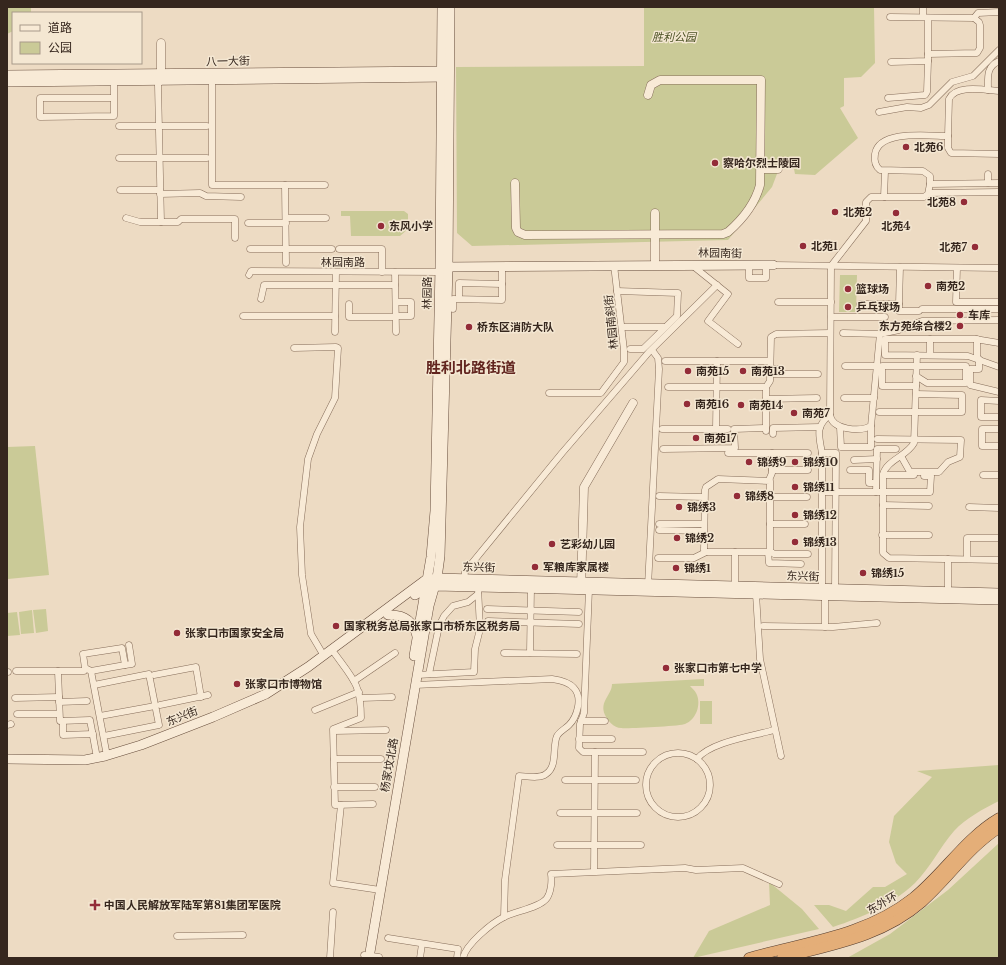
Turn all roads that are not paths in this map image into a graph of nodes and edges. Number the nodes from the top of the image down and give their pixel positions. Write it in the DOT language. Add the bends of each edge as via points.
graph roads {
  1 [pos="442,7"];
  2 [pos="450,7"];
  3 [pos="924,7"];
  4 [pos="999,12"];
  5 [pos="976,13"];
  6 [pos="890,17"];
  7 [pos="926,17"];
  8 [pos="161,43"];
  9 [pos="999,50"];
  10 [pos="978,52"];
  11 [pos="928,58"];
  12 [pos="999,61"];
  13 [pos="891,62"];
  14 [pos="986,62"];
  15 [pos="445,74"];
  16 [pos="7,75"];
  17 [pos="161,77"];
  18 [pos="214,80"];
  19 [pos="114,81"];
  20 [pos="7,82"];
  21 [pos="988,90"];
  22 [pos="999,90"];
  23 [pos="926,93"];
  24 [pos="648,95"];
  25 [pos="114,98"];
  26 [pos="888,98"];
  27 [pos="934,101"];
  28 [pos="879,112"];
  29 [pos="119,126"];
  30 [pos="159,126"];
  31 [pos="207,126"];
  32 [pos="948,136"];
  33 [pos="999,154"];
  34 [pos="216,156"];
  35 [pos="119,158"];
  36 [pos="160,158"];
  37 [pos="207,158"];
  38 [pos="778,169"];
  39 [pos="761,170"];
  40 [pos="885,171"];
  41 [pos="988,174"];
  42 [pos="999,183"];
  43 [pos="515,184"];
  44 [pos="930,184"];
  45 [pos="988,184"];
  46 [pos="285,185"];
  47 [pos="326,185"];
  48 [pos="120,190"];
  49 [pos="160,192"];
  50 [pos="929,192"];
  51 [pos="999,192"];
  52 [pos="240,197"];
  53 [pos="884,197"];
  54 [pos="655,212"];
  55 [pos="126,218"];
  56 [pos="326,218"];
  57 [pos="286,221"];
  58 [pos="161,222"];
  59 [pos="248,223"];
  60 [pos="655,234"];
  61 [pos="235,238"];
  62 [pos="250,249"];
  63 [pos="286,249"];
  64 [pos="286,263"];
  65 [pos="614,265"];
  66 [pos="655,265"];
  67 [pos="692,265"];
  68 [pos="770,265"];
  69 [pos="831,266"];
  70 [pos="502,267"];
  71 [pos="900,267"];
  72 [pos="957,268"];
  73 [pos="999,268"];
  74 [pos="443,269"];
  75 [pos="336,272"];
  76 [pos="382,272"];
  77 [pos="395,272"];
  78 [pos="249,275"];
  79 [pos="502,284"];
  80 [pos="337,285"];
  81 [pos="395,285"];
  82 [pos="717,285"];
  83 [pos="618,291"];
  84 [pos="459,296"];
  85 [pos="261,299"];
  86 [pos="396,302"];
  87 [pos="778,302"];
  88 [pos="831,302"];
  89 [pos="999,302"];
  90 [pos="349,304"];
  91 [pos="860,304"];
  92 [pos="900,304"];
  93 [pos="453,308"];
  94 [pos="999,309"];
  95 [pos="243,316"];
  96 [pos="335,316"];
  97 [pos="396,317"];
  98 [pos="831,317"];
  99 [pos="885,317"];
  100 [pos="999,320"];
  101 [pos="622,327"];
  102 [pos="665,327"];
  103 [pos="335,332"];
  104 [pos="396,332"];
  105 [pos="830,333"];
  106 [pos="843,333"];
  107 [pos="880,334"];
  108 [pos="930,339"];
  109 [pos="977,339"];
  110 [pos="999,343"];
  111 [pos="738,344"];
  112 [pos="294,348"];
  113 [pos="630,349"];
  114 [pos="652,350"];
  115 [pos="917,355"];
  116 [pos="930,356"];
  117 [pos="978,359"];
  118 [pos="665,361"];
  119 [pos="717,361"];
  120 [pos="770,361"];
  121 [pos="845,366"];
  122 [pos="877,366"];
  123 [pos="917,366"];
  124 [pos="999,366"];
  125 [pos="779,369"];
  126 [pos="770,372"];
  127 [pos="818,374"];
  128 [pos="916,376"];
  129 [pos="916,386"];
  130 [pos="668,387"];
  131 [pos="717,387"];
  132 [pos="766,387"];
  133 [pos="999,392"];
  134 [pos="549,393"];
  135 [pos="916,394"];
  136 [pos="817,398"];
  137 [pos="844,398"];
  138 [pos="874,398"];
  139 [pos="766,399"];
  140 [pos="999,401"];
  141 [pos="633,403"];
  142 [pos="880,412"];
  143 [pos="915,412"];
  144 [pos="830,416"];
  145 [pos="999,417"];
  146 [pos="871,426"];
  147 [pos="820,427"];
  148 [pos="840,427"];
  149 [pos="662,429"];
  150 [pos="716,429"];
  151 [pos="728,429"];
  152 [pos="999,429"];
  153 [pos="773,434"];
  154 [pos="877,439"];
  155 [pos="914,440"];
  156 [pos="999,446"];
  157 [pos="663,449"];
  158 [pos="896,449"];
  159 [pos="728,453"];
  160 [pos="772,453"];
  161 [pos="808,453"];
  162 [pos="822,453"];
  163 [pos="901,456"];
  164 [pos="877,459"];
  165 [pos="854,460"];
  166 [pos="772,470"];
  167 [pos="808,470"];
  168 [pos="850,470"];
  169 [pos="883,475"];
  170 [pos="983,475"];
  171 [pos="999,475"];
  172 [pos="769,480"];
  173 [pos="875,483"];
  174 [pos="822,492"];
  175 [pos="836,492"];
  176 [pos="876,492"];
  177 [pos="883,492"];
  178 [pos="660,496"];
  179 [pos="704,497"];
  180 [pos="770,497"];
  181 [pos="807,497"];
  182 [pos="882,506"];
  183 [pos="929,506"];
  184 [pos="969,507"];
  185 [pos="999,508"];
  186 [pos="704,524"];
  187 [pos="770,524"];
  188 [pos="805,524"];
  189 [pos="703,531"];
  190 [pos="882,535"];
  191 [pos="929,535"];
  192 [pos="999,538"];
  193 [pos="706,552"];
  194 [pos="735,552"];
  195 [pos="769,552"];
  196 [pos="808,554"];
  197 [pos="658,558"];
  198 [pos="948,559"];
  199 [pos="967,559"];
  200 [pos="999,560"];
  201 [pos="431,562"];
  202 [pos="801,564"];
  203 [pos="464,578"];
  204 [pos="431,583"];
  205 [pos="583,586"];
  206 [pos="648,587"];
  207 [pos="531,588"];
  208 [pos="413,590"];
  209 [pos="478,590"];
  210 [pos="735,590"];
  211 [pos="835,592"];
  212 [pos="823,593"];
  213 [pos="999,593"];
  214 [pos="756,594"];
  215 [pos="948,595"];
  216 [pos="999,600"];
  217 [pos="486,609"];
  218 [pos="530,610"];
  219 [pos="579,612"];
  220 [pos="388,615"];
  221 [pos="488,621"];
  222 [pos="530,622"];
  223 [pos="877,623"];
  224 [pos="579,624"];
  225 [pos="763,626"];
  226 [pos="824,627"];
  227 [pos="417,638"];
  228 [pos="129,646"];
  229 [pos="504,652"];
  230 [pos="395,653"];
  231 [pos="530,653"];
  232 [pos="578,654"];
  233 [pos="329,656"];
  234 [pos="125,665"];
  235 [pos="16,671"];
  236 [pos="58,671"];
  237 [pos="84,671"];
  238 [pos="91,671"];
  239 [pos="429,674"];
  240 [pos="154,675"];
  241 [pos="417,675"];
  242 [pos="354,681"];
  243 [pos="94,685"];
  244 [pos="415,685"];
  245 [pos="360,695"];
  246 [pos="392,697"];
  247 [pos="16,698"];
  248 [pos="59,700"];
  249 [pos="87,701"];
  250 [pos="158,706"];
  251 [pos="315,710"];
  252 [pos="17,714"];
  253 [pos="59,714"];
  254 [pos="100,716"];
  255 [pos="63,721"];
  256 [pos="581,721"];
  257 [pos="605,721"];
  258 [pos="386,730"];
  259 [pos="774,730"];
  260 [pos="333,731"];
  261 [pos="93,734"];
  262 [pos="104,736"];
  263 [pos="612,739"];
  264 [pos="579,741"];
  265 [pos="586,743"];
  266 [pos="595,752"];
  267 [pos="643,752"];
  268 [pos="108,756"];
  269 [pos="781,756"];
  270 [pos="97,758"];
  271 [pos="7,759"];
  272 [pos="334,759"];
  273 [pos="381,759"];
  274 [pos="697,759"];
  275 [pos="7,764"];
  276 [pos="565,780"];
  277 [pos="595,780"];
  278 [pos="636,780"];
  279 [pos="334,787"];
  280 [pos="375,787"];
  281 [pos="373,804"];
  282 [pos="341,805"];
  283 [pos="560,813"];
  284 [pos="595,813"];
  285 [pos="637,813"];
  286 [pos="999,818"];
  287 [pos="999,828"];
  288 [pos="557,845"];
  289 [pos="595,845"];
  290 [pos="641,845"];
  291 [pos="594,871"];
  292 [pos="779,884"];
  293 [pos="377,890"];
  294 [pos="333,912"];
  295 [pos="504,917"];
  296 [pos="243,935"];
  297 [pos="178,936"];
  298 [pos="388,938"];
  299 [pos="422,944"];
  300 [pos="366,957"];
  301 [pos="330,958"];
  302 [pos="382,958"];
  303 [pos="420,958"];
  304 [pos="457,958"];
  305 [pos="463,958"];
  306 [pos="749,958"];
  307 [pos="782,958"];
  1 -- 15 [label="main road, 林园路"];
  2 -- 15 [label="main road, 林园路"];
  3 -- 7 [label="street"];
  4 -- 5 [label="street"];
  5 -- 7 [label="street"];
  5 -- 10 [label="street" via="980,25"];
  6 -- 7 [label="street"];
  7 -- 11 [label="street"];
  8 -- 17 [label="street"];
  9 -- 14 [label="street"];
  10 -- 11 [label="street"];
  10 -- 14 [label="street"];
  11 -- 13 [label="street"];
  11 -- 23 [label="street"];
  12 -- 21 [label="street" via="991,65 988,72"];
  14 -- 27 [label="street" via="973,76 952,82"];
  15 -- 17 [label="main road, 八一大街"];
  15 -- 18 [label="main road, 八一大街"];
  15 -- 74 [label="main road, 林园路"];
  16 -- 17 [label="main road, 八一大街"];
  17 -- 18 [label="main road, 八一大街"];
  17 -- 19 [label="main road, 八一大街"];
  17 -- 30 [label="street" via="158,85"];
  18 -- 34 [label="street"];
  18 -- 46 [label="street" via="212,185"];
  19 -- 20 [label="main road, 八一大街"];
  19 -- 25 [label="street"];
  21 -- 22 [label="street"];
  21 -- 32 [label="street" via="956,91 951,95"];
  23 -- 26 [label="street" via="922,96"];
  23 -- 27 [label="street"];
  24 -- 39 [label="street" via="651,85 660,80 761,80"];
  25 -- 25 [label="street" via="114,116 40,116 40,98"];
  27 -- 28 [label="street" via="921,108 907,107"];
  29 -- 30 [label="street"];
  30 -- 31 [label="street"];
  30 -- 36 [label="street"];
  32 -- 33 [label="street" via="948,148 951,153"];
  32 -- 40 [label="street" via="894,137 882,142 875,152 875,162 876,167"];
  35 -- 36 [label="street"];
  36 -- 37 [label="street"];
  36 -- 49 [label="street"];
  38 -- 39 [label="street"];
  39 -- 60 [label="street" via="760,185 754,202 728,232"];
  40 -- 44 [label="street" via="923,171 930,176"];
  40 -- 53 [label="street"];
  41 -- 45 [label="street"];
  42 -- 45 [label="street"];
  43 -- 60 [label="street" via="516,228 525,235"];
  44 -- 45 [label="street"];
  44 -- 50 [label="street"];
  46 -- 47 [label="street"];
  46 -- 57 [label="street"];
  48 -- 49 [label="street"];
  49 -- 52 [label="street"];
  49 -- 58 [label="street"];
  50 -- 51 [label="street"];
  50 -- 53 [label="street" via="918,198"];
  53 -- 69 [label="street" via="868,198 866,221"];
  54 -- 60 [label="street"];
  55 -- 58 [label="street" via="140,222"];
  56 -- 57 [label="street"];
  57 -- 59 [label="street"];
  57 -- 63 [label="street"];
  58 -- 61 [label="street" via="178,222 182,219 235,219"];
  60 -- 66 [label="street"];
  62 -- 63 [label="street"];
  63 -- 64 [label="street"];
  63 -- 76 [label="street" via="382,249"];
  65 -- 66 [label="main road, 林园南街"];
  65 -- 70 [label="main road, 林园南街"];
  65 -- 83 [label="street, 林园南斜街"];
  66 -- 67 [label="main road, 林园南街"];
  67 -- 68 [label="main road, 林园南街"];
  67 -- 82 [label="street"];
  68 -- 69 [label="street, 林园南街"];
  69 -- 71 [label="street, 林园南街"];
  69 -- 88 [label="street"];
  70 -- 74 [label="main road, 林园南街"];
  70 -- 79 [label="street"];
  71 -- 72 [label="street, 林园南街"];
  71 -- 92 [label="street"];
  72 -- 73 [label="street, 林园南街"];
  72 -- 89 [label="street" via="956,302"];
  74 -- 77 [label="street, 林园南路"];
  74 -- 201 [label="main road, 林园路"];
  74 -- 204 [label="main road, 林园路" via="442,516"];
  75 -- 76 [label="street, 林园南路"];
  75 -- 78 [label="street, 林园南路" via="250,271"];
  75 -- 80 [label="street"];
  76 -- 77 [label="street, 林园南路"];
  77 -- 81 [label="street"];
  79 -- 84 [label="street" via="459,283"];
  79 -- 93 [label="street" via="502,300 453,299"];
  80 -- 81 [label="street"];
  80 -- 85 [label="street" via="264,285"];
  80 -- 96 [label="street"];
  81 -- 86 [label="street"];
  82 -- 111 [label="street" via="728,294 708,321"];
  82 -- 114 [label="street"];
  83 -- 101 [label="street, 林园南斜街"];
  83 -- 102 [label="street" via="678,293 677,316"];
  86 -- 97 [label="street"];
  86 -- 97 [label="street" via="411,302 411,316"];
  87 -- 88 [label="street"];
  88 -- 98 [label="street"];
  90 -- 97 [label="street" via="349,317"];
  91 -- 92 [label="street"];
  92 -- 94 [label="street" via="900,311"];
  95 -- 96 [label="street"];
  96 -- 103 [label="street"];
  97 -- 104 [label="street"];
  98 -- 99 [label="street"];
  98 -- 105 [label="street"];
  100 -- 107 [label="street" via="922,321 900,330"];
  101 -- 102 [label="street"];
  101 -- 134 [label="street, 林园南斜街" via="624,362 601,393"];
  102 -- 113 [label="street" via="643,349"];
  105 -- 120 [label="street" via="773,335 770,339"];
  105 -- 144 [label="street"];
  106 -- 107 [label="street"];
  107 -- 122 [label="street"];
  108 -- 109 [label="street"];
  108 -- 115 [label="street" via="885,339 885,356"];
  108 -- 116 [label="street"];
  109 -- 110 [label="street"];
  109 -- 117 [label="street"];
  112 -- 233 [label="street" via="338,348 335,398 308,459 300,527 302,575 311,634"];
  114 -- 203 [label="street" via="552,465 468,568"];
  114 -- 206 [label="street" via="658,358 659,369"];
  115 -- 116 [label="street"];
  115 -- 123 [label="street"];
  116 -- 117 [label="street" via="968,356"];
  117 -- 124 [label="street"];
  117 -- 133 [label="street" via="980,369 970,369 970,384"];
  118 -- 119 [label="street"];
  119 -- 120 [label="street"];
  119 -- 131 [label="street"];
  120 -- 126 [label="street"];
  121 -- 122 [label="street"];
  122 -- 138 [label="street"];
  123 -- 128 [label="street"];
  123 -- 128 [label="street" via="966,366 966,383 927,383"];
  123 -- 129 [label="street" via="882,366 882,386"];
  125 -- 126 [label="street"];
  126 -- 127 [label="street"];
  126 -- 132 [label="street" via="770,384"];
  128 -- 129 [label="street"];
  129 -- 135 [label="street"];
  130 -- 131 [label="street"];
  131 -- 132 [label="street"];
  131 -- 150 [label="street"];
  132 -- 139 [label="street"];
  135 -- 143 [label="street"];
  135 -- 143 [label="street" via="962,395 962,412"];
  136 -- 139 [label="street"];
  137 -- 138 [label="street"];
  138 -- 146 [label="street"];
  139 -- 157 [label="street" via="766,429 734,430 735,448"];
  140 -- 145 [label="street" via="981,400 981,417"];
  141 -- 205 [label="street" via="584,487"];
  142 -- 143 [label="street"];
  143 -- 155 [label="street"];
  144 -- 147 [label="street" via="820,424"];
  144 -- 148 [label="street" via="831,421"];
  146 -- 148 [label="street"];
  146 -- 148 [label="street" via="871,447 841,447"];
  147 -- 153 [label="street" via="773,428"];
  147 -- 162 [label="street"];
  149 -- 150 [label="street"];
  150 -- 151 [label="street"];
  152 -- 156 [label="street" via="982,429 982,446"];
  154 -- 155 [label="street"];
  155 -- 163 [label="street" via="912,447"];
  155 -- 163 [label="street" via="960,440 960,457 948,462 939,472 910,472"];
  158 -- 164 [label="street" via="877,449"];
  159 -- 160 [label="street"];
  160 -- 161 [label="street"];
  160 -- 166 [label="street"];
  162 -- 174 [label="street"];
  162 -- 175 [label="street" via="836,453"];
  163 -- 169 [label="street" via="885,468"];
  164 -- 165 [label="street"];
  164 -- 173 [label="street"];
  166 -- 167 [label="street"];
  166 -- 172 [label="street"];
  168 -- 173 [label="street" via="869,470 869,483"];
  169 -- 177 [label="street"];
  169 -- 177 [label="street" via="931,476 931,481 930,492"];
  170 -- 171 [label="street"];
  172 -- 179 [label="street" via="718,479 706,487"];
  172 -- 180 [label="street"];
  173 -- 176 [label="street"];
  174 -- 175 [label="street"];
  174 -- 212 [label="street"];
  175 -- 176 [label="street"];
  175 -- 211 [label="street"];
  176 -- 177 [label="street"];
  177 -- 182 [label="street"];
  178 -- 179 [label="street"];
  179 -- 186 [label="street"];
  180 -- 181 [label="street"];
  180 -- 187 [label="street"];
  182 -- 183 [label="street"];
  182 -- 190 [label="street"];
  184 -- 185 [label="street"];
  186 -- 189 [label="street"];
  186 -- 189 [label="street" via="659,527"];
  187 -- 188 [label="street"];
  187 -- 195 [label="street"];
  189 -- 193 [label="street" via="703,548"];
  190 -- 191 [label="street"];
  190 -- 198 [label="street" via="883,552 889,558"];
  192 -- 199 [label="street" via="967,538"];
  193 -- 194 [label="street"];
  193 -- 197 [label="street" via="694,558"];
  194 -- 195 [label="street"];
  194 -- 210 [label="street"];
  195 -- 196 [label="street"];
  195 -- 202 [label="street" via="769,563"];
  198 -- 199 [label="street"];
  198 -- 215 [label="street"];
  199 -- 200 [label="street"];
  201 -- 204 [label="main road, 林园路"];
  201 -- 208 [label="main road"];
  203 -- 204 [label="main road, 东兴街"];
  203 -- 205 [label="main road, 东兴街"];
  204 -- 208 [label="main road, 东兴街"];
  204 -- 209 [label="main road, 东兴街"];
  204 -- 220 [label="main road, 东兴街"];
  204 -- 227 [label="main road, 杨家坟北路"];
  204 -- 241 [label="main road, 杨家坟北路"];
  205 -- 206 [label="main road, 东兴街"];
  205 -- 207 [label="main road, 东兴街"];
  205 -- 256 [label="street" via="584,713"];
  206 -- 210 [label="main road, 东兴街"];
  207 -- 209 [label="main road, 东兴街"];
  207 -- 218 [label="street"];
  208 -- 233 [label="main road, 东兴街"];
  209 -- 239 [label="street" via="468,602 453,606 444,616 439,626"];
  209 -- 239 [label="street" via="480,629 475,649 474,672"];
  210 -- 212 [label="main road, 东兴街"];
  210 -- 214 [label="main road, 东兴街"];
  211 -- 212 [label="main road, 东兴街"];
  211 -- 215 [label="main road, 东兴街"];
  212 -- 214 [label="main road, 东兴街"];
  212 -- 226 [label="street"];
  213 -- 215 [label="main road, 东兴街"];
  214 -- 259 [label="street" via="760,660"];
  215 -- 216 [label="main road, 东兴街"];
  217 -- 218 [label="street"];
  218 -- 219 [label="street"];
  218 -- 222 [label="street"];
  220 -- 227 [label="main road" via="398,615 409,620 413,624"];
  220 -- 233 [label="main road, 东兴街"];
  221 -- 222 [label="street"];
  222 -- 224 [label="street"];
  222 -- 231 [label="street"];
  223 -- 226 [label="street"];
  225 -- 226 [label="street"];
  227 -- 293 [label="main road, 杨家坟北路"];
  228 -- 234 [label="street" via="132,664"];
  229 -- 231 [label="street"];
  230 -- 242 [label="street"];
  231 -- 232 [label="street"];
  233 -- 242 [label="street"];
  233 -- 268 [label="main road, 东兴街" via="266,694"];
  233 -- 275 [label="main road, 东兴街" via="271,697 143,750 84,765"];
  234 -- 238 [label="street"];
  234 -- 238 [label="street" via="122,648 83,654 85,668"];
  235 -- 236 [label="street"];
  236 -- 237 [label="street"];
  236 -- 248 [label="street"];
  238 -- 243 [label="street"];
  239 -- 241 [label="street"];
  240 -- 250 [label="street" via="196,667 205,696"];
  241 -- 244 [label="main road, 杨家坟北路"];
  242 -- 245 [label="street"];
  243 -- 250 [label="street" via="149,674"];
  243 -- 254 [label="street"];
  244 -- 293 [label="main road, 杨家坟北路"];
  244 -- 295 [label="street" via="552,679 574,687 577,693 576,714 569,725 557,735 550,769 540,776 519,776 505,880"];
  245 -- 246 [label="street"];
  245 -- 251 [label="street"];
  245 -- 260 [label="street" via="361,718"];
  247 -- 248 [label="street"];
  248 -- 249 [label="street"];
  248 -- 253 [label="street"];
  250 -- 254 [label="street"];
  250 -- 262 [label="street" via="159,724"];
  252 -- 253 [label="street"];
  253 -- 255 [label="street" via="60,721"];
  254 -- 262 [label="street"];
  255 -- 261 [label="street" via="90,720"];
  255 -- 261 [label="street" via="63,735"];
  256 -- 257 [label="street"];
  256 -- 264 [label="street"];
  258 -- 260 [label="street"];
  259 -- 269 [label="street"];
  259 -- 274 [label="street" via="712,747"];
  260 -- 272 [label="street"];
  261 -- 270 [label="street"];
  262 -- 268 [label="street"];
  263 -- 264 [label="street"];
  264 -- 265 [label="street"];
  264 -- 266 [label="street" via="580,750"];
  266 -- 267 [label="street"];
  266 -- 277 [label="street"];
  268 -- 270 [label="main road, 东兴街"];
  270 -- 271 [label="main road, 东兴街"];
  272 -- 273 [label="street"];
  272 -- 279 [label="street"];
  274 -- 274 [label="street" via="680,753 660,759 652,767 647,782 649,798 663,814 673,817 688,816 702,808 708,799 710,779 706,769"];
  276 -- 277 [label="street"];
  277 -- 278 [label="street"];
  277 -- 284 [label="street"];
  279 -- 280 [label="street"];
  279 -- 282 [label="street" via="335,805"];
  281 -- 282 [label="street"];
  282 -- 293 [label="street" via="333,883"];
  283 -- 284 [label="street"];
  284 -- 285 [label="street"];
  284 -- 289 [label="street"];
  286 -- 306 [label="highway, 东外环" via="980,831 913,898 894,910 845,934"];
  287 -- 307 [label="highway, 东外环" via="979,842 922,902 892,924 848,942"];
  288 -- 289 [label="street"];
  289 -- 290 [label="street"];
  289 -- 291 [label="street"];
  291 -- 292 [label="street" via="743,868"];
  291 -- 295 [label="street" via="551,874 552,881 547,898 541,904"];
  293 -- 300 [label="main road, 杨家坟北路"];
  294 -- 301 [label="street"];
  295 -- 305 [label="street" via="482,933 464,953"];
  296 -- 297 [label="street"];
  298 -- 299 [label="street"];
  299 -- 303 [label="street"];
  299 -- 304 [label="street" via="458,949"];
  300 -- 302 [label="street"];
}
